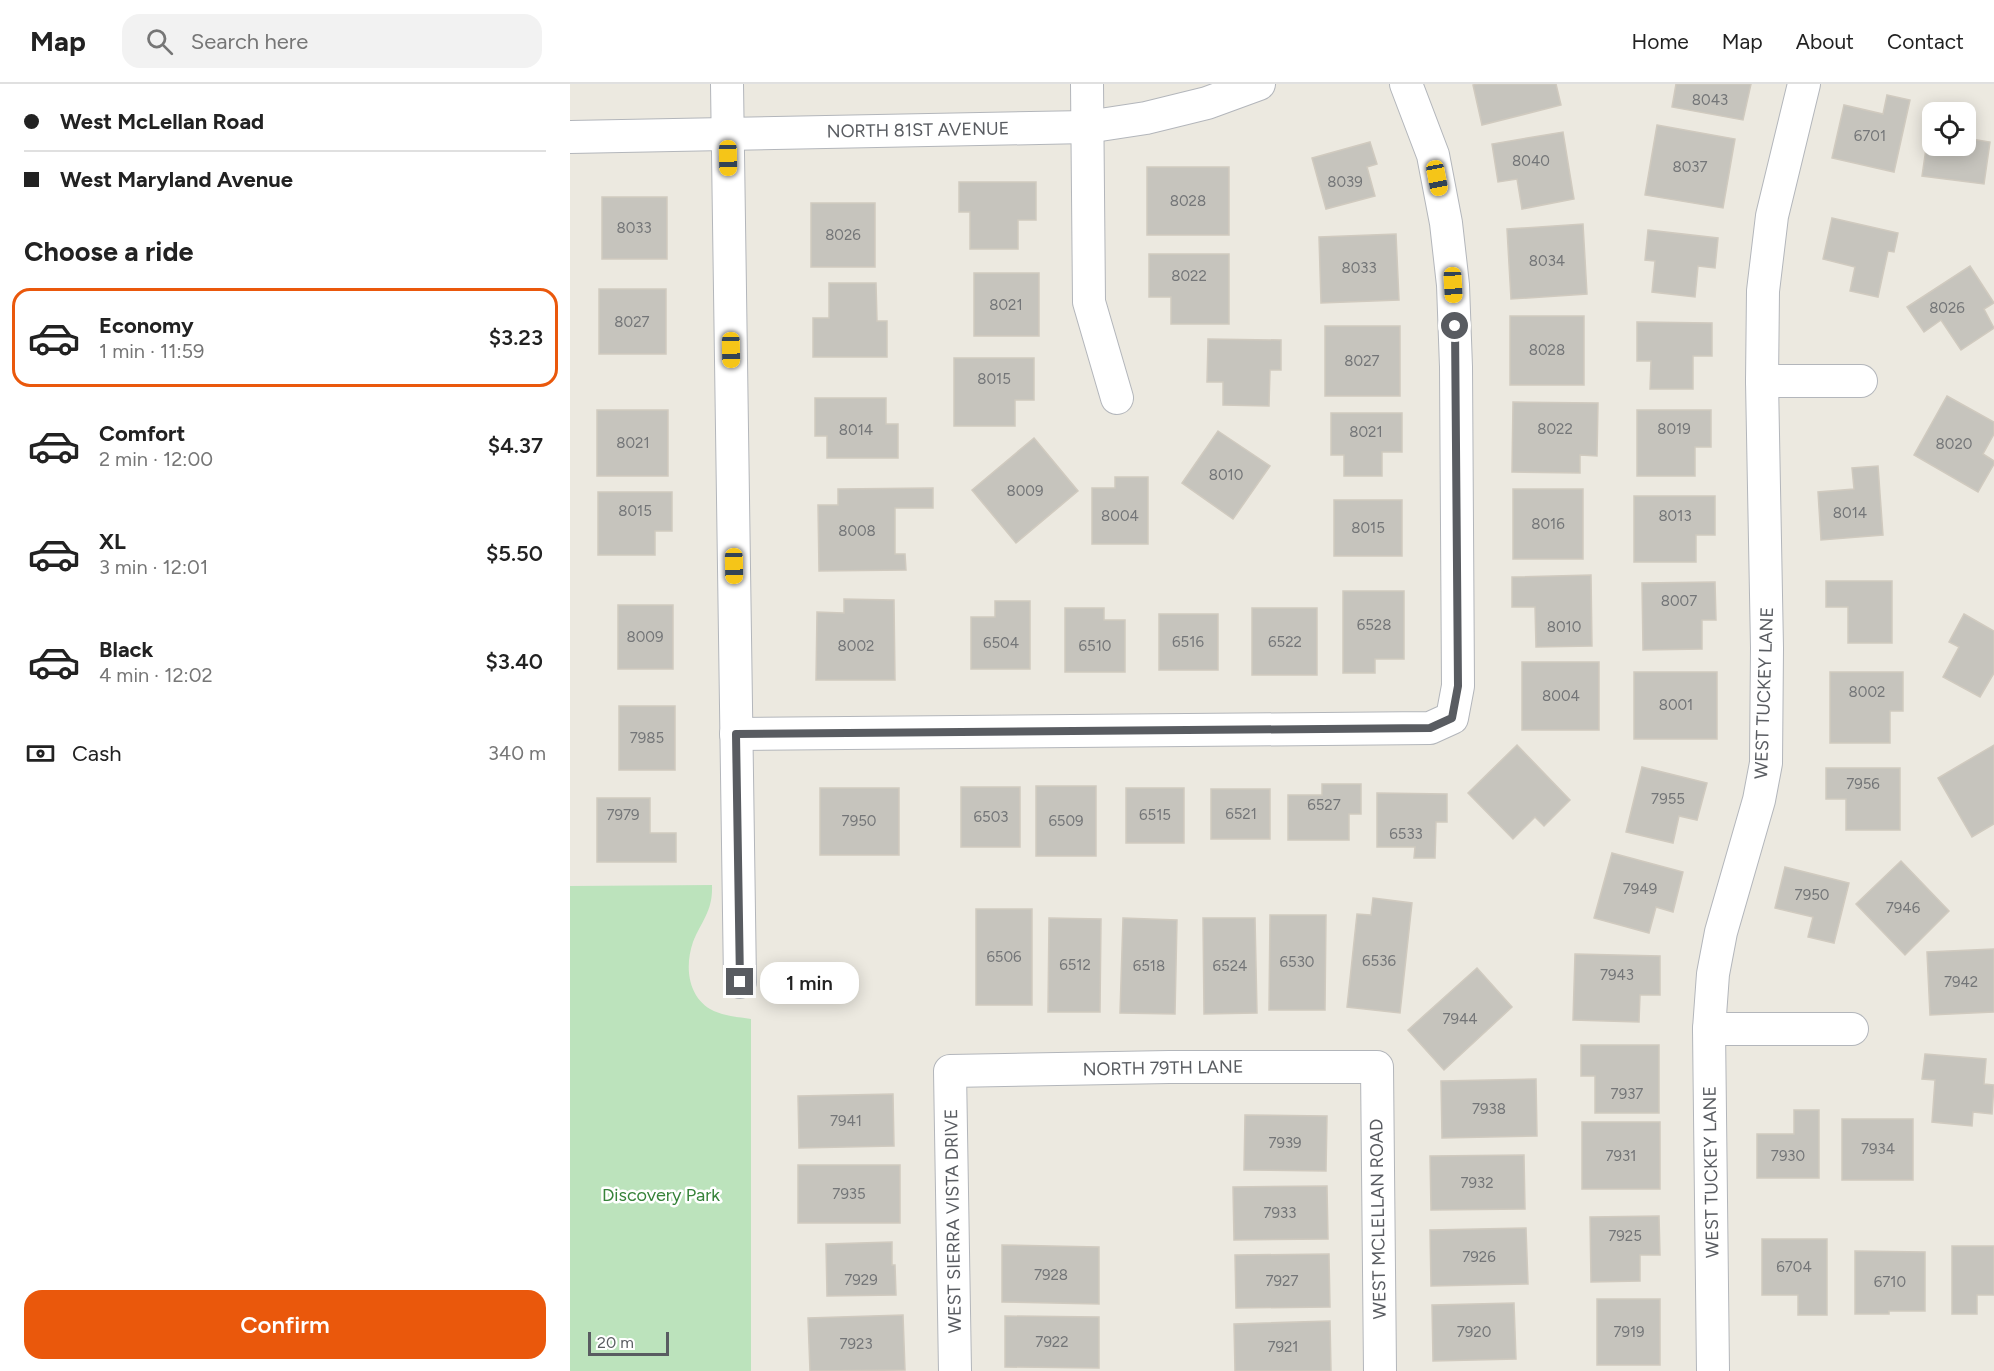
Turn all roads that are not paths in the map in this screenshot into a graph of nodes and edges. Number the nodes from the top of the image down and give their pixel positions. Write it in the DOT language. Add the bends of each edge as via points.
graph roads {
  1 [pos="727,84"];
  2 [pos="1087,84"];
  3 [pos="1259,84"];
  4 [pos="1406,84"];
  5 [pos="1804,84"];
  6 [pos="1087,127"];
  7 [pos="728,134"];
  8 [pos="570,137"];
  9 [pos="1762,381"];
  10 [pos="1861,381"];
  11 [pos="1117,398"];
  12 [pos="736,734"];
  13 [pos="740,982"];
  14 [pos="1709,1029"];
  15 [pos="1852,1029"];
  16 [pos="1377,1067"];
  17 [pos="950,1071"];
  18 [pos="956,1371"];
  19 [pos="1380,1371"];
  20 [pos="1713,1371"];
  1 -- 7 [label="street"];
  2 -- 6 [label="street"];
  3 -- 6 [label="street, NORTH 81ST AVENUE" via="1207,104"];
  4 -- 12 [label="street" via="1432,155 1453,285 1458,686 1452,718 1430,728"];
  5 -- 9 [label="street, WEST TUCKEY LANE" via="1772,216 1763,291"];
  6 -- 7 [label="street, NORTH 81ST AVENUE"];
  6 -- 11 [label="street" via="1089,302"];
  7 -- 8 [label="street, NORTH 81ST AVENUE"];
  7 -- 12 [label="street"];
  9 -- 10 [label="street"];
  9 -- 14 [label="street, WEST TUCKEY LANE" via="1766,763 1721,932"];
  12 -- 13 [label="street"];
  14 -- 15 [label="street"];
  14 -- 20 [label="street, WEST TUCKEY LANE"];
  16 -- 17 [label="street, NORTH 79TH LANE"];
  16 -- 19 [label="street, WEST MCLELLAN ROAD"];
  17 -- 18 [label="street, WEST SIERRA VISTA DRIVE"];
}
